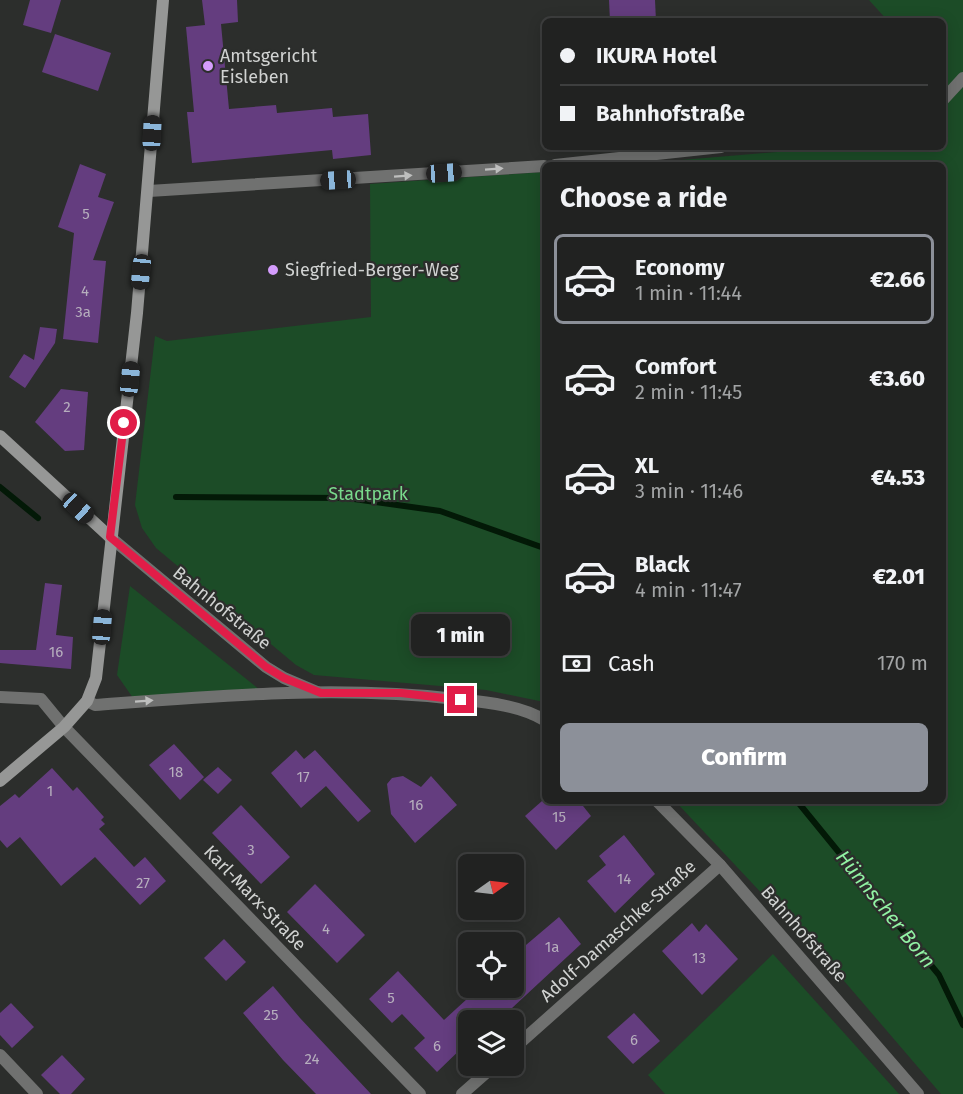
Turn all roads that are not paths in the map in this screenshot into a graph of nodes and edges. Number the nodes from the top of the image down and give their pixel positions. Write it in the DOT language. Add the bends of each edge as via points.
graph roads {
  1 [pos="164,0"];
  2 [pos="963,78"];
  3 [pos="946,97"];
  4 [pos="693,150"];
  5 [pos="583,162"];
  6 [pos="542,166"];
  7 [pos="149,191"];
  8 [pos="0,435"];
  9 [pos="110,537"];
  10 [pos="321,693"];
  11 [pos="0,697"];
  12 [pos="87,701"];
  13 [pos="542,718"];
  14 [pos="64,727"];
  15 [pos="0,781"];
  16 [pos="660,804"];
  17 [pos="720,865"];
  18 [pos="524,1039"];
  19 [pos="0,1055"];
  20 [pos="482,1076"];
  21 [pos="37,1094"];
  22 [pos="420,1094"];
  23 [pos="462,1094"];
  24 [pos="918,1094"];
  1 -- 7 [label="main road"];
  2 -- 3 [label="street"];
  4 -- 5 [label="street"];
  7 -- 6 [label="street, one-way"];
  7 -- 9 [label="main road"];
  8 -- 9 [label="main road"];
  9 -- 10 [label="street, Bahnhofstraße" via="266,667"];
  9 -- 12 [label="main road" via="99,660"];
  12 -- 10 [label="street, Bahnhofstraße, one-way" via="95,705"];
  10 -- 13 [label="street, Bahnhofstraße" via="401,693 458,699 536,714"];
  11 -- 14 [label="street, Karl-Marx-Straße" via="41,699"];
  12 -- 14 [label="main road"];
  14 -- 15 [label="main road"];
  14 -- 22 [label="street, Karl-Marx-Straße"];
  16 -- 17 [label="street, Bahnhofstraße"];
  17 -- 18 [label="street, Adolf-Damaschke-Straße"];
  17 -- 24 [label="street, Bahnhofstraße"];
  19 -- 21 [label="street"];
  20 -- 23 [label="street"];
}
